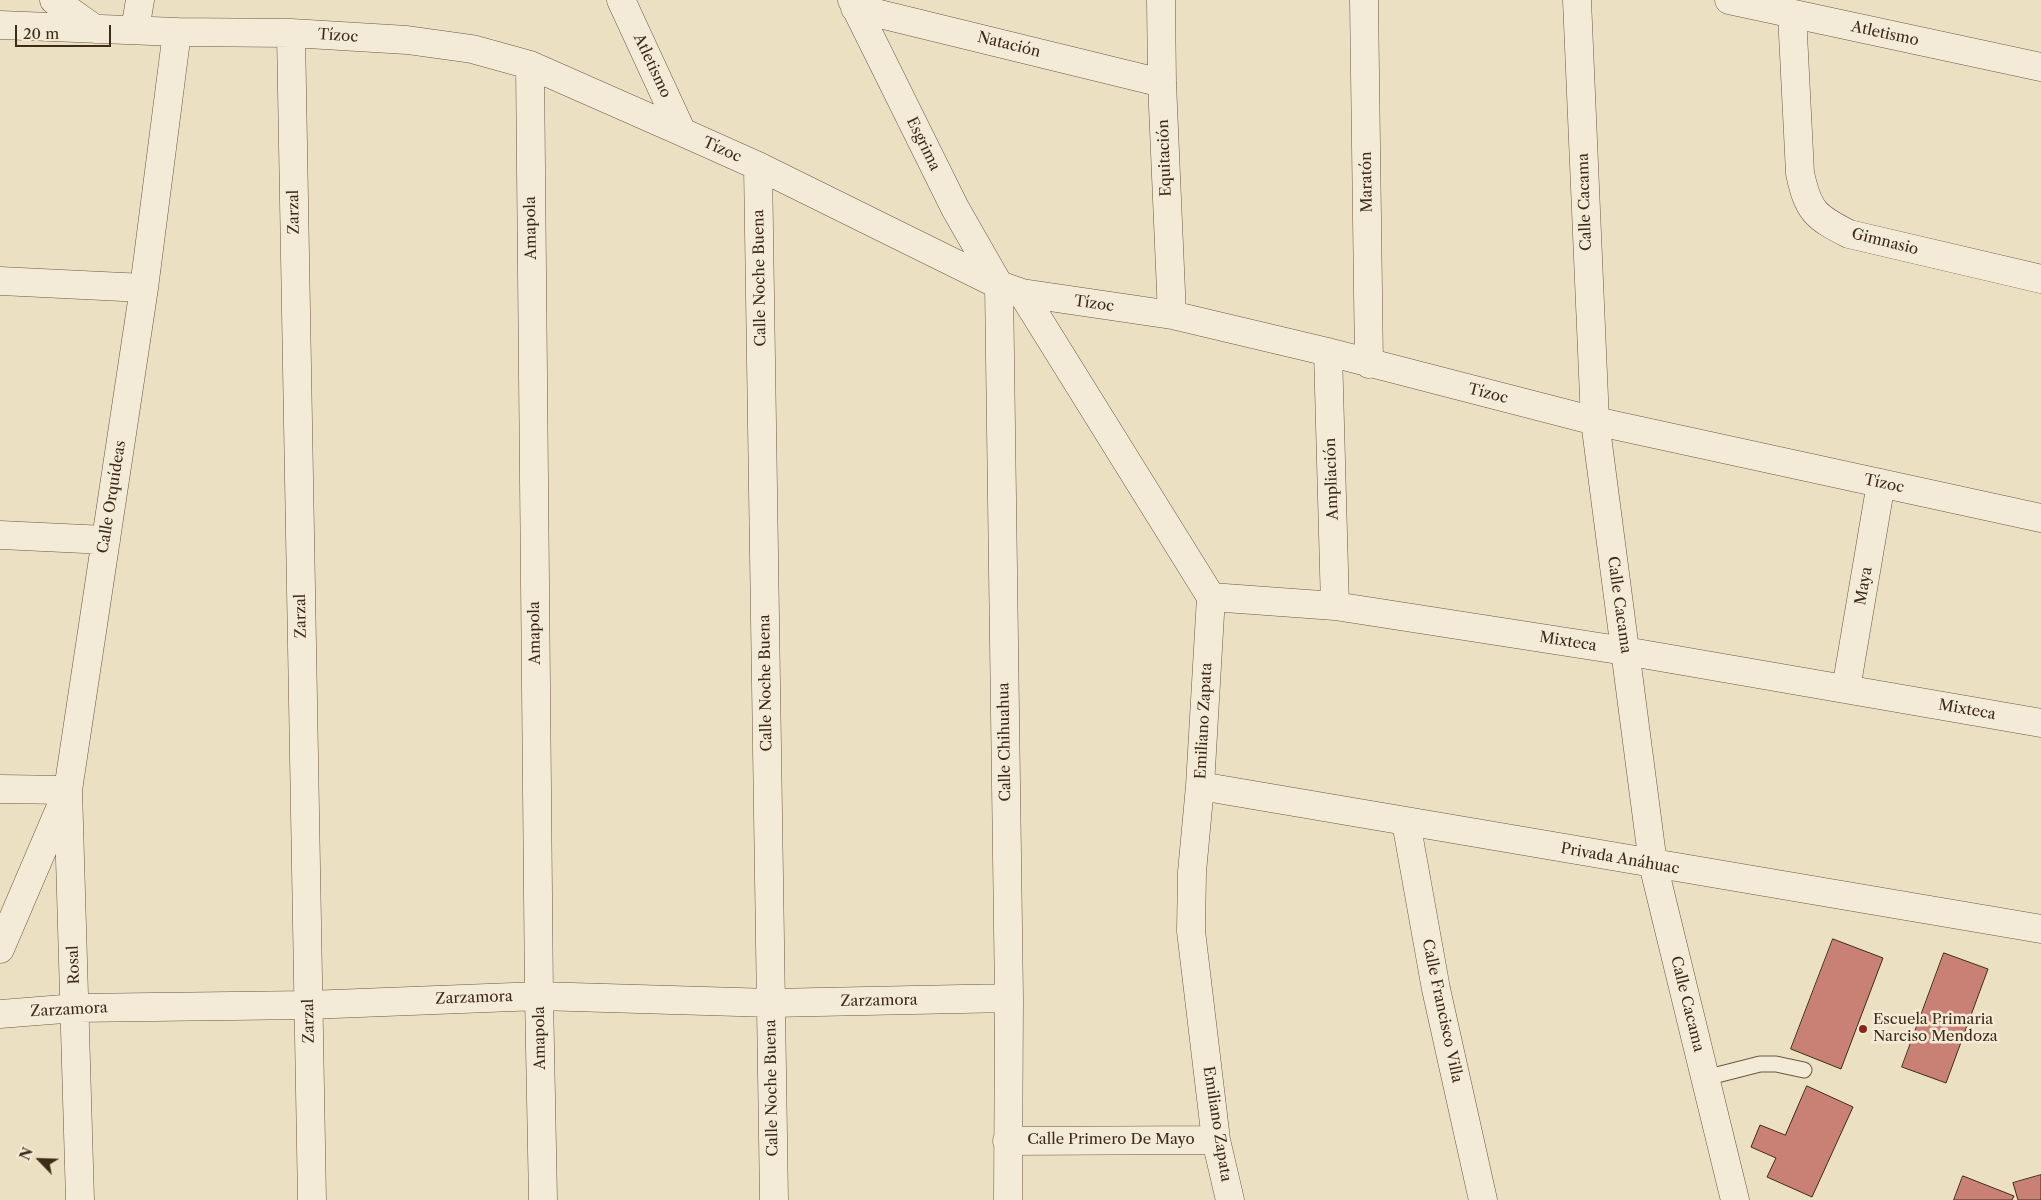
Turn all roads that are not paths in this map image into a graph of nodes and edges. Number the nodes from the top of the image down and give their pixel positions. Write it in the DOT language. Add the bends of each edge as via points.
graph roads {
  1 [pos="54,0"];
  2 [pos="140,0"];
  3 [pos="621,0"];
  4 [pos="1161,0"];
  5 [pos="1364,0"];
  6 [pos="1577,0"];
  7 [pos="1729,0"];
  8 [pos="854,4"];
  9 [pos="1792,14"];
  10 [pos="0,25"];
  11 [pos="95,29"];
  12 [pos="135,30"];
  13 [pos="177,32"];
  14 [pos="291,33"];
  15 [pos="530,66"];
  16 [pos="2041,67"];
  17 [pos="1162,83"];
  18 [pos="682,132"];
  19 [pos="758,166"];
  20 [pos="2041,279"];
  21 [pos="0,281"];
  22 [pos="144,288"];
  23 [pos="1011,289"];
  24 [pos="1172,315"];
  25 [pos="1328,352"];
  26 [pos="1369,364"];
  27 [pos="1595,421"];
  28 [pos="1881,483"];
  29 [pos="2041,518"];
  30 [pos="0,535"];
  31 [pos="106,540"];
  32 [pos="1211,597"];
  33 [pos="1336,606"];
  34 [pos="1625,651"];
  35 [pos="1846,689"];
  36 [pos="2041,723"];
  37 [pos="1200,786"];
  38 [pos="0,789"];
  39 [pos="68,790"];
  40 [pos="1406,822"];
  41 [pos="1653,864"];
  42 [pos="2041,929"];
  43 [pos="0,949"];
  44 [pos="539,996"];
  45 [pos="1008,998"];
  46 [pos="771,1003"];
  47 [pos="308,1005"];
  48 [pos="76,1008"];
  49 [pos="0,1014"];
  50 [pos="1804,1070"];
  51 [pos="1705,1078"];
  52 [pos="1216,1140"];
  53 [pos="1007,1141"];
  54 [pos="80,1200"];
  55 [pos="312,1200"];
  56 [pos="543,1200"];
  57 [pos="774,1200"];
  58 [pos="1008,1200"];
  59 [pos="1230,1200"];
  60 [pos="1483,1200"];
  61 [pos="1735,1200"];
  1 -- 11 [label="street"];
  2 -- 12 [label="street"];
  3 -- 18 [label="street, Atletismo"];
  4 -- 17 [label="street, Equitación"];
  5 -- 26 [label="street, Maratón"];
  6 -- 27 [label="street, Calle Cacama"];
  7 -- 9 [label="street, Atletismo"];
  8 -- 17 [label="street, Natación"];
  8 -- 23 [label="street, Esgrima" via="955,208"];
  9 -- 16 [label="street, Atletismo"];
  9 -- 20 [label="street, Gimnasio" via="1800,174 1805,198 1814,212 1849,234"];
  10 -- 11 [label="street, Tízoc"];
  11 -- 12 [label="street, Tízoc"];
  12 -- 13 [label="street, Tízoc"];
  13 -- 14 [label="street, Tízoc"];
  13 -- 22 [label="street, Calle Orquídeas"];
  14 -- 15 [label="street, Tízoc" via="407,40 472,49"];
  14 -- 47 [label="street, Zarzal"];
  15 -- 18 [label="street, Tízoc"];
  15 -- 44 [label="street, Amapola"];
  17 -- 24 [label="street, Equitación"];
  18 -- 19 [label="street, Tízoc"];
  19 -- 23 [label="street, Tízoc"];
  19 -- 46 [label="street, Calle Noche Buena"];
  21 -- 22 [label="street"];
  22 -- 31 [label="street, Calle Orquídeas"];
  23 -- 24 [label="street, Tízoc"];
  23 -- 32 [label="street"];
  23 -- 45 [label="street, Calle Chihuahua"];
  24 -- 25 [label="street, Tízoc"];
  25 -- 26 [label="street, Tízoc"];
  25 -- 33 [label="street, Ampliación"];
  26 -- 27 [label="street, Tízoc"];
  27 -- 28 [label="street, Tízoc"];
  27 -- 34 [label="street, Calle Cacama"];
  28 -- 29 [label="street, Tízoc"];
  28 -- 35 [label="street, Maya"];
  30 -- 31 [label="street"];
  31 -- 39 [label="street, Calle Orquídeas"];
  32 -- 33 [label="street, Mixteca"];
  32 -- 37 [label="street, Emiliano Zapata"];
  33 -- 34 [label="street, Mixteca"];
  34 -- 35 [label="street, Mixteca"];
  34 -- 41 [label="street, Calle Cacama"];
  35 -- 36 [label="street, Mixteca"];
  37 -- 40 [label="street, Privada Anáhuac"];
  37 -- 52 [label="street, Emiliano Zapata" via="1192,872 1191,931"];
  38 -- 39 [label="street"];
  39 -- 43 [label="street, Calle Orquídeas"];
  39 -- 48 [label="street, Rosal"];
  40 -- 41 [label="street, Privada Anáhuac"];
  40 -- 60 [label="street, Calle Francisco Villa" via="1436,988"];
  41 -- 42 [label="street, Privada Anáhuac"];
  41 -- 51 [label="street, Calle Cacama"];
  44 -- 46 [label="street, Zarzamora"];
  44 -- 47 [label="street, Zarzamora"];
  44 -- 56 [label="street, Amapola"];
  45 -- 46 [label="street, Zarzamora"];
  45 -- 53 [label="street, Calle Chihuahua"];
  46 -- 57 [label="street, Calle Noche Buena"];
  47 -- 48 [label="street, Zarzamora"];
  47 -- 55 [label="street, Zarzal"];
  48 -- 49 [label="street, Zarzamora"];
  48 -- 54 [label="street, Rosal"];
  50 -- 51 [label="lane" via="1760,1064"];
  51 -- 61 [label="street, Calle Cacama"];
  52 -- 53 [label="street, Calle Primero De Mayo"];
  52 -- 59 [label="street, Emiliano Zapata"];
  53 -- 58 [label="street, Calle Chihuahua"];
}
